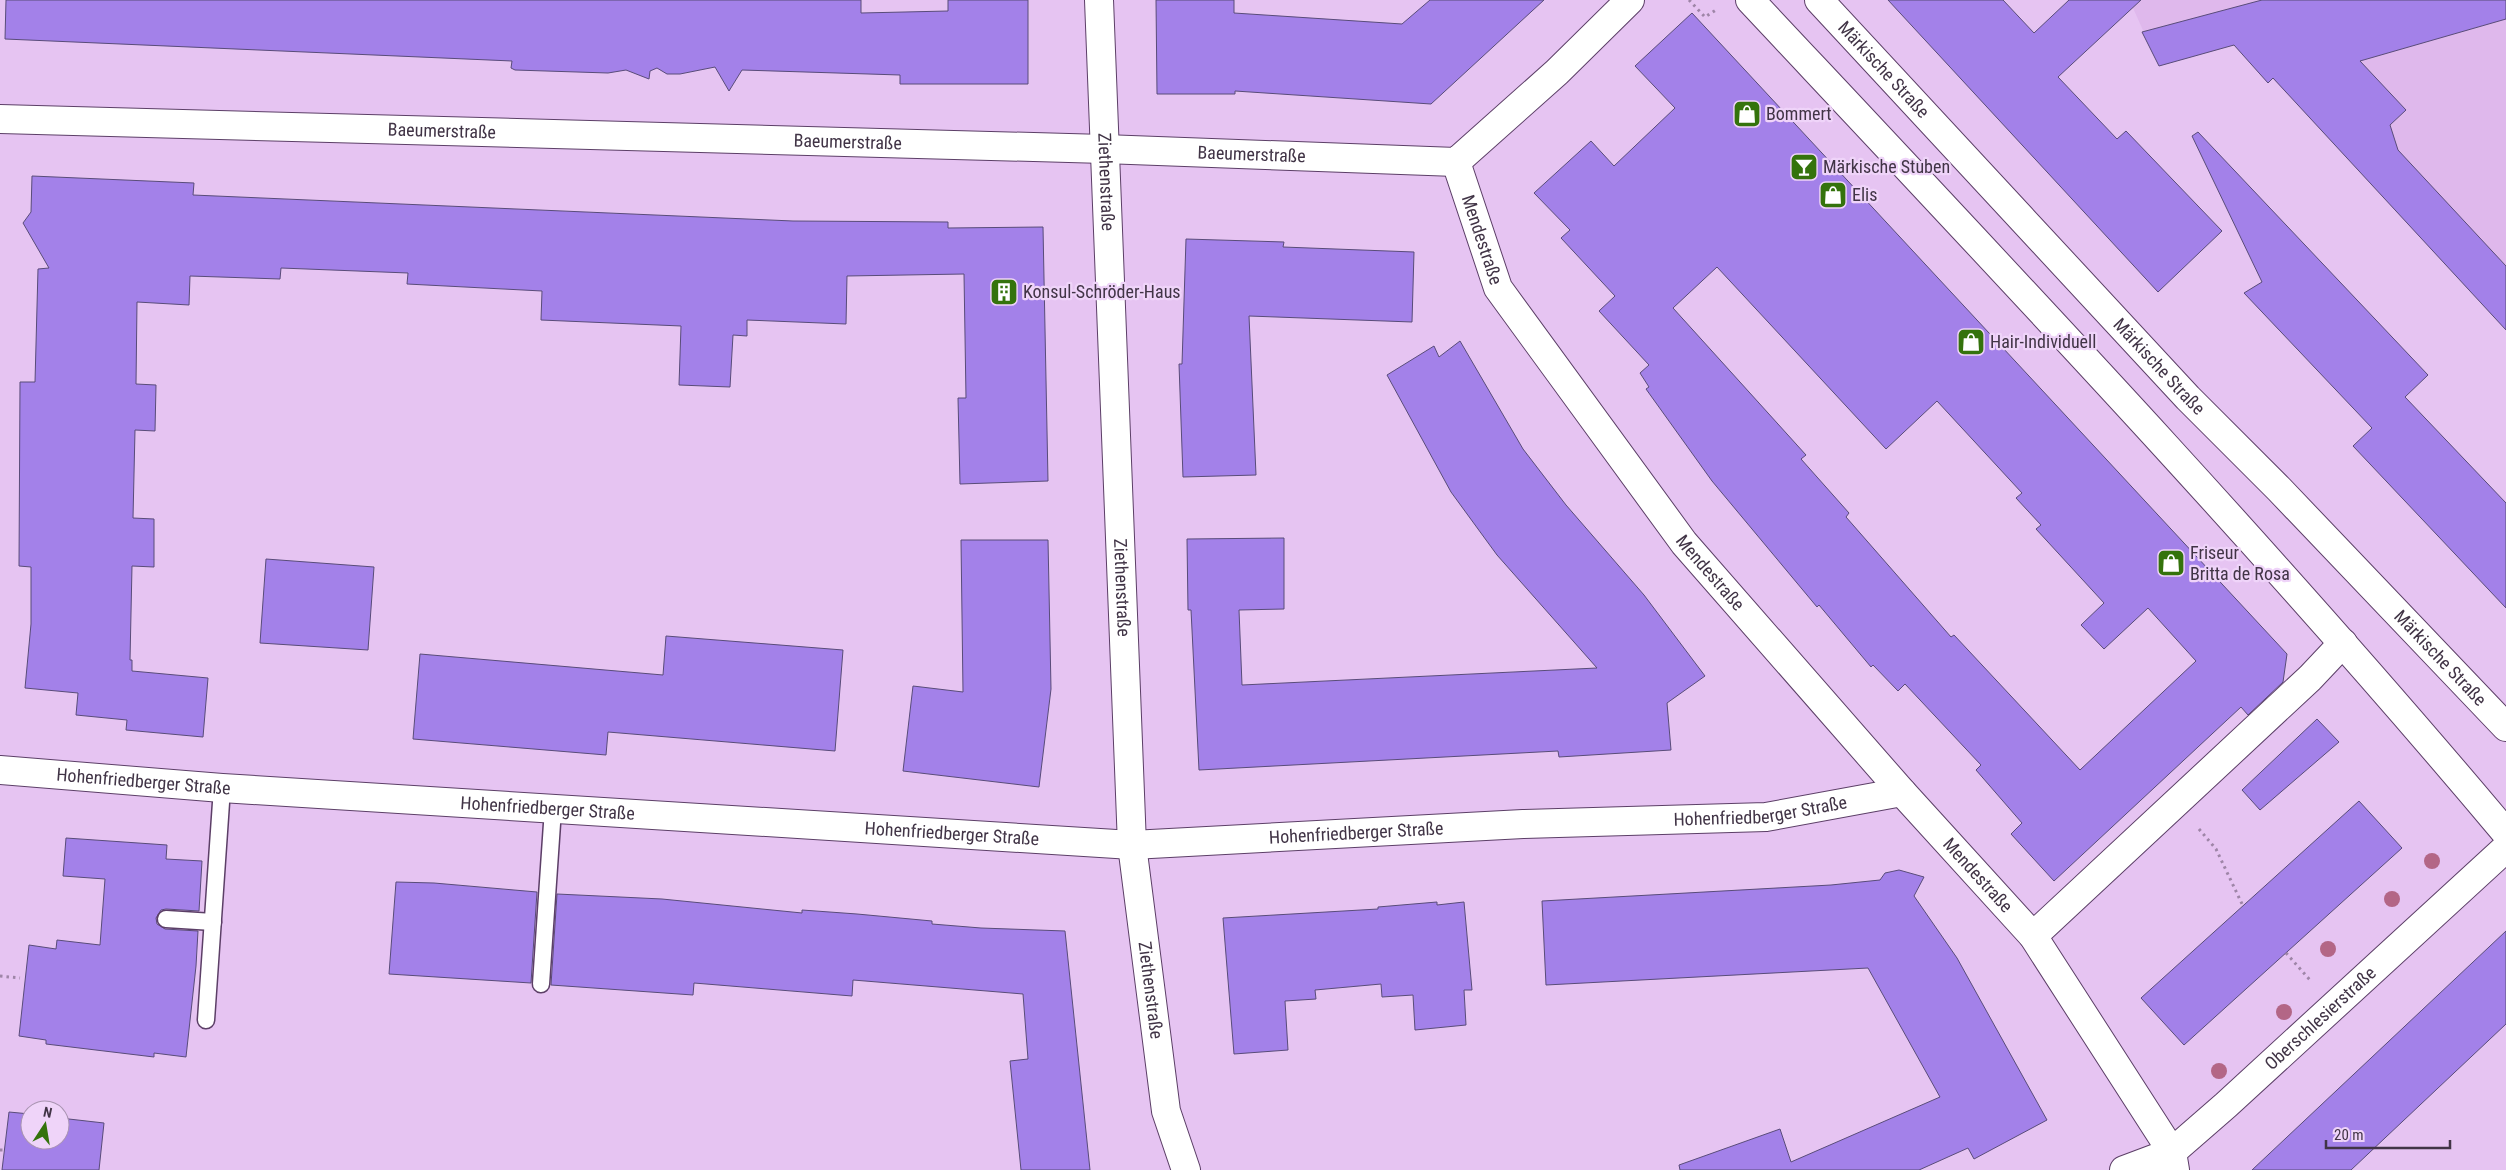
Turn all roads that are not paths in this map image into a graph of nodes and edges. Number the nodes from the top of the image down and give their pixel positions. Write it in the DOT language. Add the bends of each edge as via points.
graph roads {
  1 [pos="1099,0"];
  2 [pos="1630,0"];
  3 [pos="1750,0"];
  4 [pos="1819,0"];
  5 [pos="0,119"];
  6 [pos="1104,149"];
  7 [pos="1456,162"];
  8 [pos="2343,643"];
  9 [pos="2506,727"];
  10 [pos="0,770"];
  11 [pos="222,788"];
  12 [pos="1902,792"];
  13 [pos="553,809"];
  14 [pos="2506,833"];
  15 [pos="1132,845"];
  16 [pos="2506,848"];
  17 [pos="166,919"];
  18 [pos="213,922"];
  19 [pos="2033,936"];
  20 [pos="541,984"];
  21 [pos="206,1020"];
  22 [pos="2174,1161"];
  23 [pos="1186,1170"];
  24 [pos="2124,1170"];
  1 -- 6 [label="street, Ziethenstraße"];
  2 -- 7 [label="street" via="1557,72"];
  3 -- 8 [label="street" via="2205,488"];
  4 -- 9 [label="street, Märkische Straße" via="2188,398"];
  5 -- 6 [label="street, Baeumerstraße"];
  6 -- 7 [label="street, Baeumerstraße"];
  6 -- 15 [label="street, Ziethenstraße"];
  7 -- 12 [label="street, Mendestraße" via="1498,288 1684,543"];
  8 -- 14 [label="street"];
  8 -- 19 [label="street" via="2310,678"];
  10 -- 11 [label="street, Hohenfriedberger Straße"];
  11 -- 13 [label="street, Hohenfriedberger Straße"];
  11 -- 18 [label="lane"];
  12 -- 15 [label="street, Hohenfriedberger Straße" via="1766,817 1523,824"];
  12 -- 19 [label="street, Mendestraße"];
  13 -- 15 [label="street, Hohenfriedberger Straße"];
  13 -- 20 [label="lane"];
  15 -- 23 [label="street, Ziethenstraße" via="1166,1111"];
  16 -- 22 [label="street, Oberschlesierstraße" via="2240,1092"];
  17 -- 18 [label="lane"];
  18 -- 21 [label="lane"];
  19 -- 22 [label="street, Mendestraße"];
  22 -- 24 [label="street, Oberschlesierstraße"];
}
